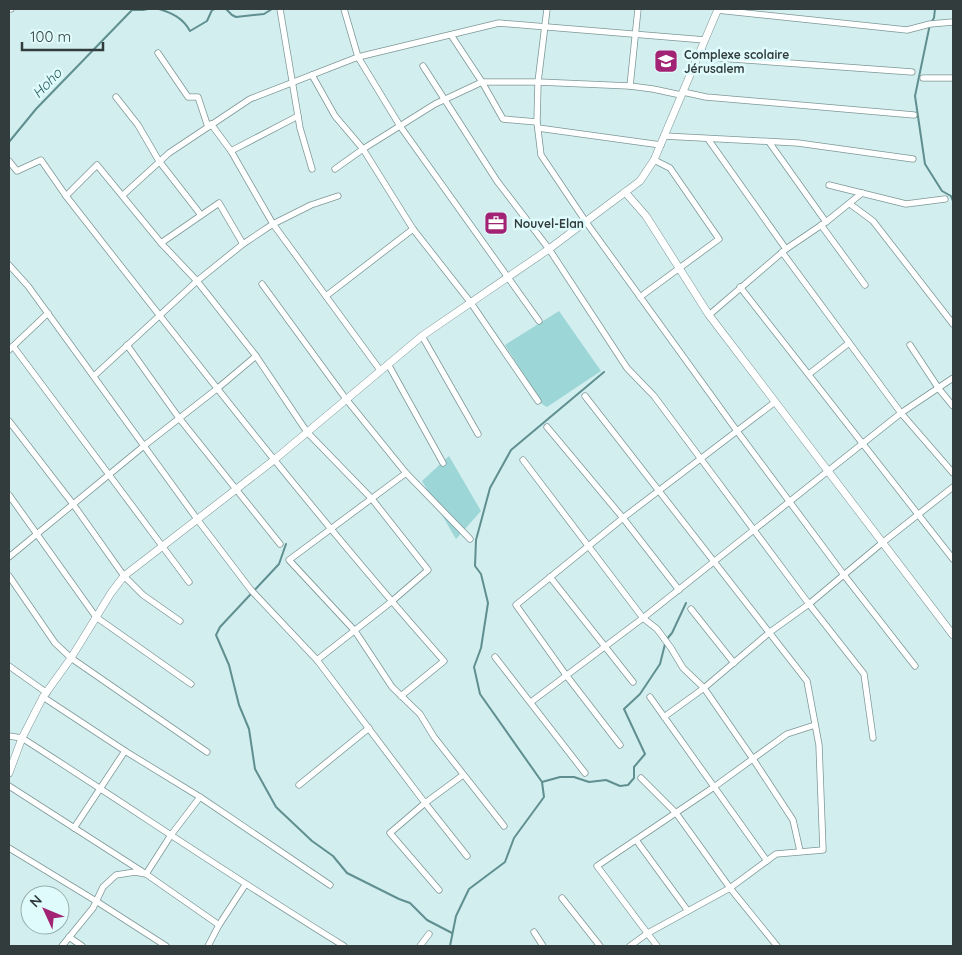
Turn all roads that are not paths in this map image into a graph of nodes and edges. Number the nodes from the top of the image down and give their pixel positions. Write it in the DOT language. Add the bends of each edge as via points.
graph roads {
  1 [pos="280,9"];
  2 [pos="344,9"];
  3 [pos="547,9"];
  4 [pos="638,9"];
  5 [pos="718,9"];
  6 [pos="953,22"];
  7 [pos="545,26"];
  8 [pos="635,34"];
  9 [pos="451,35"];
  10 [pos="705,40"];
  11 [pos="700,51"];
  12 [pos="158,54"];
  13 [pos="358,56"];
  14 [pos="423,66"];
  15 [pos="912,72"];
  16 [pos="312,75"];
  17 [pos="923,78"];
  18 [pos="953,78"];
  19 [pos="482,82"];
  20 [pos="538,82"];
  21 [pos="293,84"];
  22 [pos="630,86"];
  23 [pos="682,93"];
  24 [pos="116,97"];
  25 [pos="445,100"];
  26 [pos="298,116"];
  27 [pos="914,116"];
  28 [pos="537,125"];
  29 [pos="210,126"];
  30 [pos="400,126"];
  31 [pos="664,136"];
  32 [pos="708,139"];
  33 [pos="769,142"];
  34 [pos="661,146"];
  35 [pos="363,149"];
  36 [pos="232,151"];
  37 [pos="913,159"];
  38 [pos="654,160"];
  39 [pos="9,161"];
  40 [pos="159,161"];
  41 [pos="312,169"];
  42 [pos="335,169"];
  43 [pos="829,185"];
  44 [pos="625,192"];
  45 [pos="862,193"];
  46 [pos="123,195"];
  47 [pos="66,196"];
  48 [pos="338,196"];
  49 [pos="945,199"];
  50 [pos="850,204"];
  51 [pos="201,215"];
  52 [pos="586,222"];
  53 [pos="823,223"];
  54 [pos="273,224"];
  55 [pos="413,230"];
  56 [pos="161,243"];
  57 [pos="243,244"];
  58 [pos="549,249"];
  59 [pos="784,251"];
  60 [pos="9,265"];
  61 [pos="679,268"];
  62 [pos="508,277"];
  63 [pos="197,281"];
  64 [pos="262,284"];
  65 [pos="865,285"];
  66 [pos="740,287"];
  67 [pos="326,296"];
  68 [pos="640,297"];
  69 [pos="471,303"];
  70 [pos="48,313"];
  71 [pos="709,315"];
  72 [pos="160,316"];
  73 [pos="539,321"];
  74 [pos="953,324"];
  75 [pos="422,336"];
  76 [pos="849,343"];
  77 [pos="127,345"];
  78 [pos="910,345"];
  79 [pos="11,348"];
  80 [pos="256,356"];
  81 [pos="388,364"];
  82 [pos="380,370"];
  83 [pos="808,374"];
  84 [pos="94,376"];
  85 [pos="953,378"];
  86 [pos="218,388"];
  87 [pos="939,389"];
  88 [pos="585,396"];
  89 [pos="346,399"];
  90 [pos="538,401"];
  91 [pos="775,402"];
  92 [pos="953,406"];
  93 [pos="901,413"];
  94 [pos="179,418"];
  95 [pos="9,421"];
  96 [pos="547,427"];
  97 [pos="737,431"];
  98 [pos="307,432"];
  99 [pos="478,434"];
  100 [pos="145,444"];
  101 [pos="863,444"];
  102 [pos="701,458"];
  103 [pos="274,460"];
  104 [pos="523,460"];
  105 [pos="444,463"];
  106 [pos="829,472"];
  107 [pos="406,473"];
  108 [pos="953,473"];
  109 [pos="109,474"];
  110 [pos="953,487"];
  111 [pos="235,490"];
  112 [pos="658,491"];
  113 [pos="9,495"];
  114 [pos="372,499"];
  115 [pos="791,502"];
  116 [pos="74,504"];
  117 [pos="918,514"];
  118 [pos="623,518"];
  119 [pos="197,519"];
  120 [pos="332,529"];
  121 [pos="754,530"];
  122 [pos="37,534"];
  123 [pos="470,539"];
  124 [pos="882,543"];
  125 [pos="280,544"];
  126 [pos="162,546"];
  127 [pos="589,546"];
  128 [pos="9,557"];
  129 [pos="953,559"];
  130 [pos="715,562"];
  131 [pos="844,574"];
  132 [pos="9,576"];
  133 [pos="124,576"];
  134 [pos="550,577"];
  135 [pos="189,582"];
  136 [pos="679,590"];
  137 [pos="391,602"];
  138 [pos="809,604"];
  139 [pos="691,608"];
  140 [pos="96,617"];
  141 [pos="643,618"];
  142 [pos="180,621"];
  143 [pos="355,631"];
  144 [pos="770,632"];
  145 [pos="953,635"];
  146 [pos="605,646"];
  147 [pos="495,657"];
  148 [pos="71,658"];
  149 [pos="317,660"];
  150 [pos="734,663"];
  151 [pos="9,666"];
  152 [pos="915,666"];
  153 [pos="566,675"];
  154 [pos="633,682"];
  155 [pos="191,684"];
  156 [pos="704,688"];
  157 [pos="45,695"];
  158 [pos="401,696"];
  159 [pos="650,697"];
  160 [pos="530,702"];
  161 [pos="664,717"];
  162 [pos="815,725"];
  163 [pos="369,728"];
  164 [pos="9,736"];
  165 [pos="22,738"];
  166 [pos="873,738"];
  167 [pos="620,745"];
  168 [pos="125,751"];
  169 [pos="207,752"];
  170 [pos="753,759"];
  171 [pos="9,773"];
  172 [pos="585,773"];
  173 [pos="463,775"];
  174 [pos="641,778"];
  175 [pos="299,785"];
  176 [pos="9,786"];
  177 [pos="714,787"];
  178 [pos="100,788"];
  179 [pos="200,797"];
  180 [pos="425,803"];
  181 [pos="676,813"];
  182 [pos="504,826"];
  183 [pos="74,828"];
  184 [pos="171,835"];
  185 [pos="636,840"];
  186 [pos="9,848"];
  187 [pos="800,851"];
  188 [pos="467,856"];
  189 [pos="767,861"];
  190 [pos="146,874"];
  191 [pos="245,885"];
  192 [pos="330,885"];
  193 [pos="730,888"];
  194 [pos="438,890"];
  195 [pos="562,898"];
  196 [pos="96,901"];
  197 [pos="688,911"];
  198 [pos="219,925"];
  199 [pos="534,932"];
  200 [pos="648,933"];
  201 [pos="429,934"];
  202 [pos="69,937"];
  203 [pos="62,946"];
  204 [pos="82,946"];
  205 [pos="166,946"];
  206 [pos="208,946"];
  207 [pos="344,946"];
  208 [pos="420,946"];
  209 [pos="543,946"];
  210 [pos="600,946"];
  211 [pos="630,946"];
  212 [pos="657,946"];
  213 [pos="777,946"];
  1 -- 21 [label="street"];
  2 -- 13 [label="street"];
  3 -- 7 [label="street"];
  4 -- 8 [label="street"];
  5 -- 6 [label="street" via="907,30"];
  5 -- 10 [label="street"];
  7 -- 8 [label="street"];
  7 -- 9 [label="street" via="499,23"];
  7 -- 20 [label="street"];
  8 -- 10 [label="street"];
  8 -- 22 [label="street"];
  9 -- 13 [label="street"];
  9 -- 19 [label="street"];
  10 -- 11 [label="street"];
  11 -- 15 [label="street" via="719,58"];
  11 -- 23 [label="street"];
  12 -- 29 [label="street" via="188,97 198,97"];
  13 -- 16 [label="street"];
  13 -- 30 [label="street"];
  14 -- 25 [label="street"];
  16 -- 21 [label="street"];
  16 -- 35 [label="street" via="335,116"];
  17 -- 18 [label="street"];
  19 -- 20 [label="street"];
  19 -- 25 [label="street"];
  19 -- 28 [label="street" via="503,119"];
  20 -- 22 [label="street"];
  20 -- 28 [label="street"];
  21 -- 26 [label="street"];
  21 -- 29 [label="street" via="250,99"];
  22 -- 23 [label="street"];
  23 -- 27 [label="street"];
  23 -- 31 [label="street"];
  24 -- 40 [label="street" via="138,125"];
  25 -- 30 [label="street"];
  25 -- 58 [label="street" via="497,181"];
  26 -- 36 [label="street"];
  26 -- 41 [label="street"];
  28 -- 34 [label="street"];
  28 -- 52 [label="street" via="541,155"];
  29 -- 36 [label="street"];
  29 -- 40 [label="street"];
  30 -- 35 [label="street"];
  30 -- 62 [label="street"];
  31 -- 32 [label="street"];
  31 -- 34 [label="street"];
  32 -- 33 [label="street"];
  32 -- 59 [label="street"];
  33 -- 37 [label="street"];
  33 -- 53 [label="street"];
  34 -- 38 [label="street"];
  35 -- 42 [label="street"];
  35 -- 55 [label="street"];
  36 -- 54 [label="street"];
  38 -- 44 [label="street" via="640,181"];
  38 -- 61 [label="street" via="670,168 719,239"];
  39 -- 47 [label="street" via="17,171 41,160"];
  40 -- 46 [label="street"];
  40 -- 51 [label="street"];
  43 -- 45 [label="street"];
  44 -- 52 [label="street"];
  44 -- 61 [label="street" via="646,216"];
  45 -- 49 [label="street" via="906,204"];
  45 -- 50 [label="street"];
  46 -- 47 [label="street" via="97,165"];
  46 -- 56 [label="street"];
  47 -- 72 [label="street"];
  48 -- 54 [label="street"];
  50 -- 53 [label="street"];
  50 -- 74 [label="street" via="874,221"];
  51 -- 56 [label="street"];
  51 -- 57 [label="street" via="219,202"];
  52 -- 58 [label="street"];
  52 -- 68 [label="street"];
  53 -- 59 [label="street"];
  53 -- 65 [label="street"];
  54 -- 57 [label="street"];
  54 -- 67 [label="street"];
  55 -- 67 [label="street"];
  55 -- 69 [label="street"];
  56 -- 63 [label="street"];
  57 -- 63 [label="street"];
  58 -- 62 [label="street"];
  58 -- 102 [label="street" via="627,368 654,396"];
  59 -- 66 [label="street"];
  59 -- 76 [label="street"];
  60 -- 70 [label="street"];
  61 -- 68 [label="street"];
  61 -- 71 [label="street"];
  62 -- 69 [label="street"];
  62 -- 73 [label="street"];
  63 -- 72 [label="street"];
  63 -- 80 [label="street"];
  64 -- 89 [label="street"];
  66 -- 71 [label="street"];
  66 -- 83 [label="street"];
  67 -- 82 [label="street"];
  68 -- 97 [label="street"];
  69 -- 75 [label="street"];
  69 -- 90 [label="street"];
  70 -- 79 [label="street"];
  70 -- 84 [label="street"];
  71 -- 91 [label="street"];
  72 -- 77 [label="street"];
  72 -- 86 [label="street"];
  75 -- 81 [label="street"];
  75 -- 99 [label="street"];
  76 -- 83 [label="street"];
  76 -- 93 [label="street"];
  77 -- 84 [label="street"];
  77 -- 94 [label="street"];
  78 -- 87 [label="street"];
  79 -- 109 [label="street"];
  80 -- 86 [label="street"];
  80 -- 98 [label="street"];
  81 -- 82 [label="street"];
  81 -- 105 [label="street"];
  82 -- 89 [label="street"];
  83 -- 101 [label="street"];
  84 -- 100 [label="street"];
  85 -- 87 [label="street"];
  86 -- 94 [label="street"];
  86 -- 103 [label="street"];
  87 -- 92 [label="street"];
  87 -- 93 [label="street"];
  88 -- 112 [label="street"];
  89 -- 98 [label="street"];
  89 -- 107 [label="street"];
  91 -- 97 [label="street"];
  91 -- 106 [label="street"];
  93 -- 101 [label="street"];
  93 -- 108 [label="street"];
  94 -- 100 [label="street"];
  94 -- 111 [label="street"];
  95 -- 116 [label="street"];
  96 -- 118 [label="street"];
  97 -- 102 [label="street"];
  97 -- 115 [label="street"];
  98 -- 103 [label="street"];
  98 -- 114 [label="street"];
  100 -- 109 [label="street"];
  100 -- 119 [label="street"];
  101 -- 106 [label="street"];
  101 -- 117 [label="street"];
  102 -- 112 [label="street"];
  102 -- 121 [label="street"];
  103 -- 111 [label="street"];
  103 -- 120 [label="street"];
  104 -- 127 [label="street"];
  106 -- 115 [label="street"];
  106 -- 124 [label="street"];
  107 -- 114 [label="street"];
  107 -- 123 [label="street"];
  109 -- 116 [label="street"];
  109 -- 126 [label="street"];
  110 -- 117 [label="street"];
  111 -- 119 [label="street"];
  111 -- 125 [label="street"];
  112 -- 118 [label="street"];
  112 -- 130 [label="street"];
  113 -- 122 [label="street"];
  114 -- 120 [label="street"];
  114 -- 137 [label="street" via="428,570"];
  115 -- 121 [label="street"];
  115 -- 131 [label="street"];
  116 -- 122 [label="street"];
  116 -- 133 [label="street"];
  117 -- 124 [label="street"];
  117 -- 129 [label="street"];
  118 -- 127 [label="street"];
  118 -- 136 [label="street"];
  119 -- 126 [label="street"];
  119 -- 149 [label="street" via="253,592"];
  120 -- 137 [label="street"];
  120 -- 143 [label="street" via="290,560"];
  121 -- 130 [label="street"];
  121 -- 138 [label="street"];
  122 -- 128 [label="street"];
  122 -- 140 [label="street"];
  124 -- 131 [label="street"];
  124 -- 145 [label="street"];
  126 -- 133 [label="street"];
  126 -- 135 [label="street"];
  127 -- 134 [label="street"];
  127 -- 141 [label="street"];
  130 -- 136 [label="street"];
  130 -- 144 [label="street"];
  131 -- 138 [label="street"];
  131 -- 152 [label="street"];
  132 -- 148 [label="street" via="55,643"];
  133 -- 140 [label="street"];
  133 -- 142 [label="street" via="143,595"];
  134 -- 146 [label="street"];
  134 -- 153 [label="street" via="516,605"];
  136 -- 141 [label="street"];
  137 -- 143 [label="street"];
  137 -- 158 [label="street" via="444,660"];
  138 -- 144 [label="street"];
  138 -- 166 [label="street" via="864,674"];
  139 -- 150 [label="street"];
  140 -- 148 [label="street"];
  140 -- 155 [label="street"];
  141 -- 146 [label="street"];
  141 -- 156 [label="street" via="657,629 683,668"];
  143 -- 149 [label="street"];
  143 -- 158 [label="street"];
  144 -- 150 [label="street"];
  144 -- 162 [label="street" via="807,680"];
  146 -- 153 [label="street"];
  146 -- 154 [label="street"];
  147 -- 160 [label="street"];
  148 -- 157 [label="street"];
  148 -- 169 [label="street"];
  149 -- 163 [label="street"];
  150 -- 156 [label="street"];
  151 -- 157 [label="street"];
  153 -- 160 [label="street"];
  153 -- 167 [label="street"];
  156 -- 161 [label="street"];
  156 -- 170 [label="street"];
  157 -- 165 [label="street"];
  157 -- 168 [label="street"];
  158 -- 173 [label="street" via="420,714"];
  159 -- 161 [label="street"];
  160 -- 172 [label="street"];
  161 -- 177 [label="street"];
  162 -- 170 [label="street" via="787,734"];
  162 -- 187 [label="street" via="819,745 823,850"];
  163 -- 175 [label="street"];
  163 -- 180 [label="street"];
  164 -- 165 [label="street"];
  165 -- 171 [label="street"];
  165 -- 178 [label="street"];
  168 -- 178 [label="street"];
  168 -- 179 [label="street"];
  170 -- 177 [label="street"];
  170 -- 187 [label="street" via="793,820"];
  173 -- 180 [label="street"];
  173 -- 182 [label="street"];
  174 -- 181 [label="street"];
  176 -- 183 [label="street"];
  177 -- 181 [label="street"];
  177 -- 189 [label="street"];
  178 -- 183 [label="street"];
  178 -- 184 [label="street"];
  179 -- 184 [label="street"];
  179 -- 192 [label="street"];
  180 -- 188 [label="street"];
  180 -- 194 [label="street" via="390,833"];
  181 -- 185 [label="street"];
  181 -- 193 [label="street"];
  183 -- 190 [label="street"];
  184 -- 190 [label="street"];
  184 -- 191 [label="street"];
  185 -- 197 [label="street"];
  185 -- 200 [label="street" via="597,866"];
  186 -- 196 [label="street"];
  187 -- 189 [label="street" via="776,854"];
  189 -- 193 [label="street"];
  190 -- 196 [label="street" via="116,875"];
  190 -- 198 [label="street"];
  191 -- 198 [label="street"];
  191 -- 207 [label="street"];
  193 -- 197 [label="street"];
  193 -- 213 [label="street"];
  195 -- 210 [label="street"];
  196 -- 202 [label="street"];
  196 -- 205 [label="street"];
  197 -- 200 [label="street"];
  198 -- 206 [label="street"];
  199 -- 209 [label="street"];
  200 -- 211 [label="street"];
  200 -- 212 [label="street"];
  201 -- 208 [label="street"];
  202 -- 203 [label="street"];
  202 -- 204 [label="street"];
}
